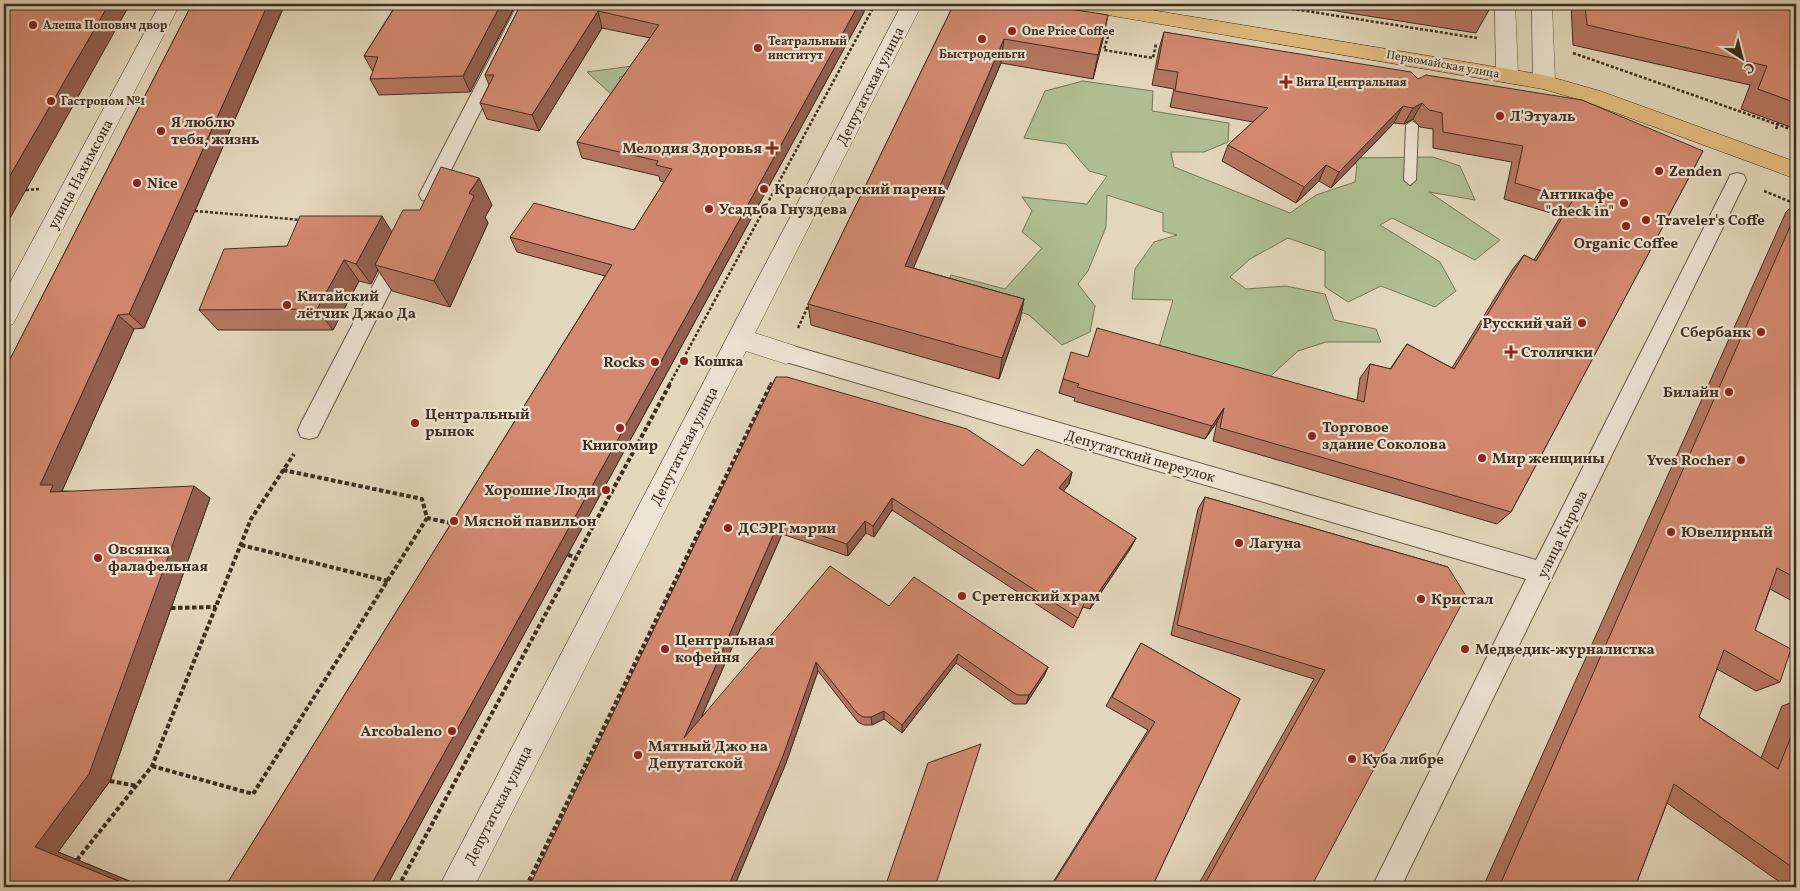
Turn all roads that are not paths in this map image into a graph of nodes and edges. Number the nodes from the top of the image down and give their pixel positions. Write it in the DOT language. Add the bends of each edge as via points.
graph roads {
  1 [pos="170,4"];
  2 [pos="526,4"];
  3 [pos="912,4"];
  4 [pos="1078,4"];
  5 [pos="1505,4"];
  6 [pos="1542,4"];
  7 [pos="1507,74"];
  8 [pos="1544,82"];
  9 [pos="1412,126"];
  10 [pos="1796,171"];
  11 [pos="1410,180"];
  12 [pos="1737,180"];
  13 [pos="420,212"];
  14 [pos="407,238"];
  15 [pos="4,317"];
  16 [pos="739,339"];
  17 [pos="786,353"];
  18 [pos="309,430"];
  19 [pos="1542,573"];
  20 [pos="456,887"];
  21 [pos="1386,887"];
  1 -- 15 [label="street, улица Нахимсона"];
  2 -- 13 [label="street"];
  3 -- 16 [label="street, Депутатская улица"];
  4 -- 7 [label="main road, Первомайская улица" via="1409,67"];
  5 -- 7 [label="street"];
  6 -- 8 [label="street"];
  7 -- 8 [label="main road, Первомайская улица"];
  8 -- 10 [label="main road, Первомайская улица" via="1592,96"];
  9 -- 11 [label="lane"];
  12 -- 19 [label="street, улица Кирова"];
  14 -- 18 [label="street"];
  16 -- 17 [label="street, Депутатский переулок"];
  16 -- 20 [label="street, Депутатская улица"];
  17 -- 19 [label="street, Депутатский переулок"];
  19 -- 21 [label="street, улица Кирова"];
}
